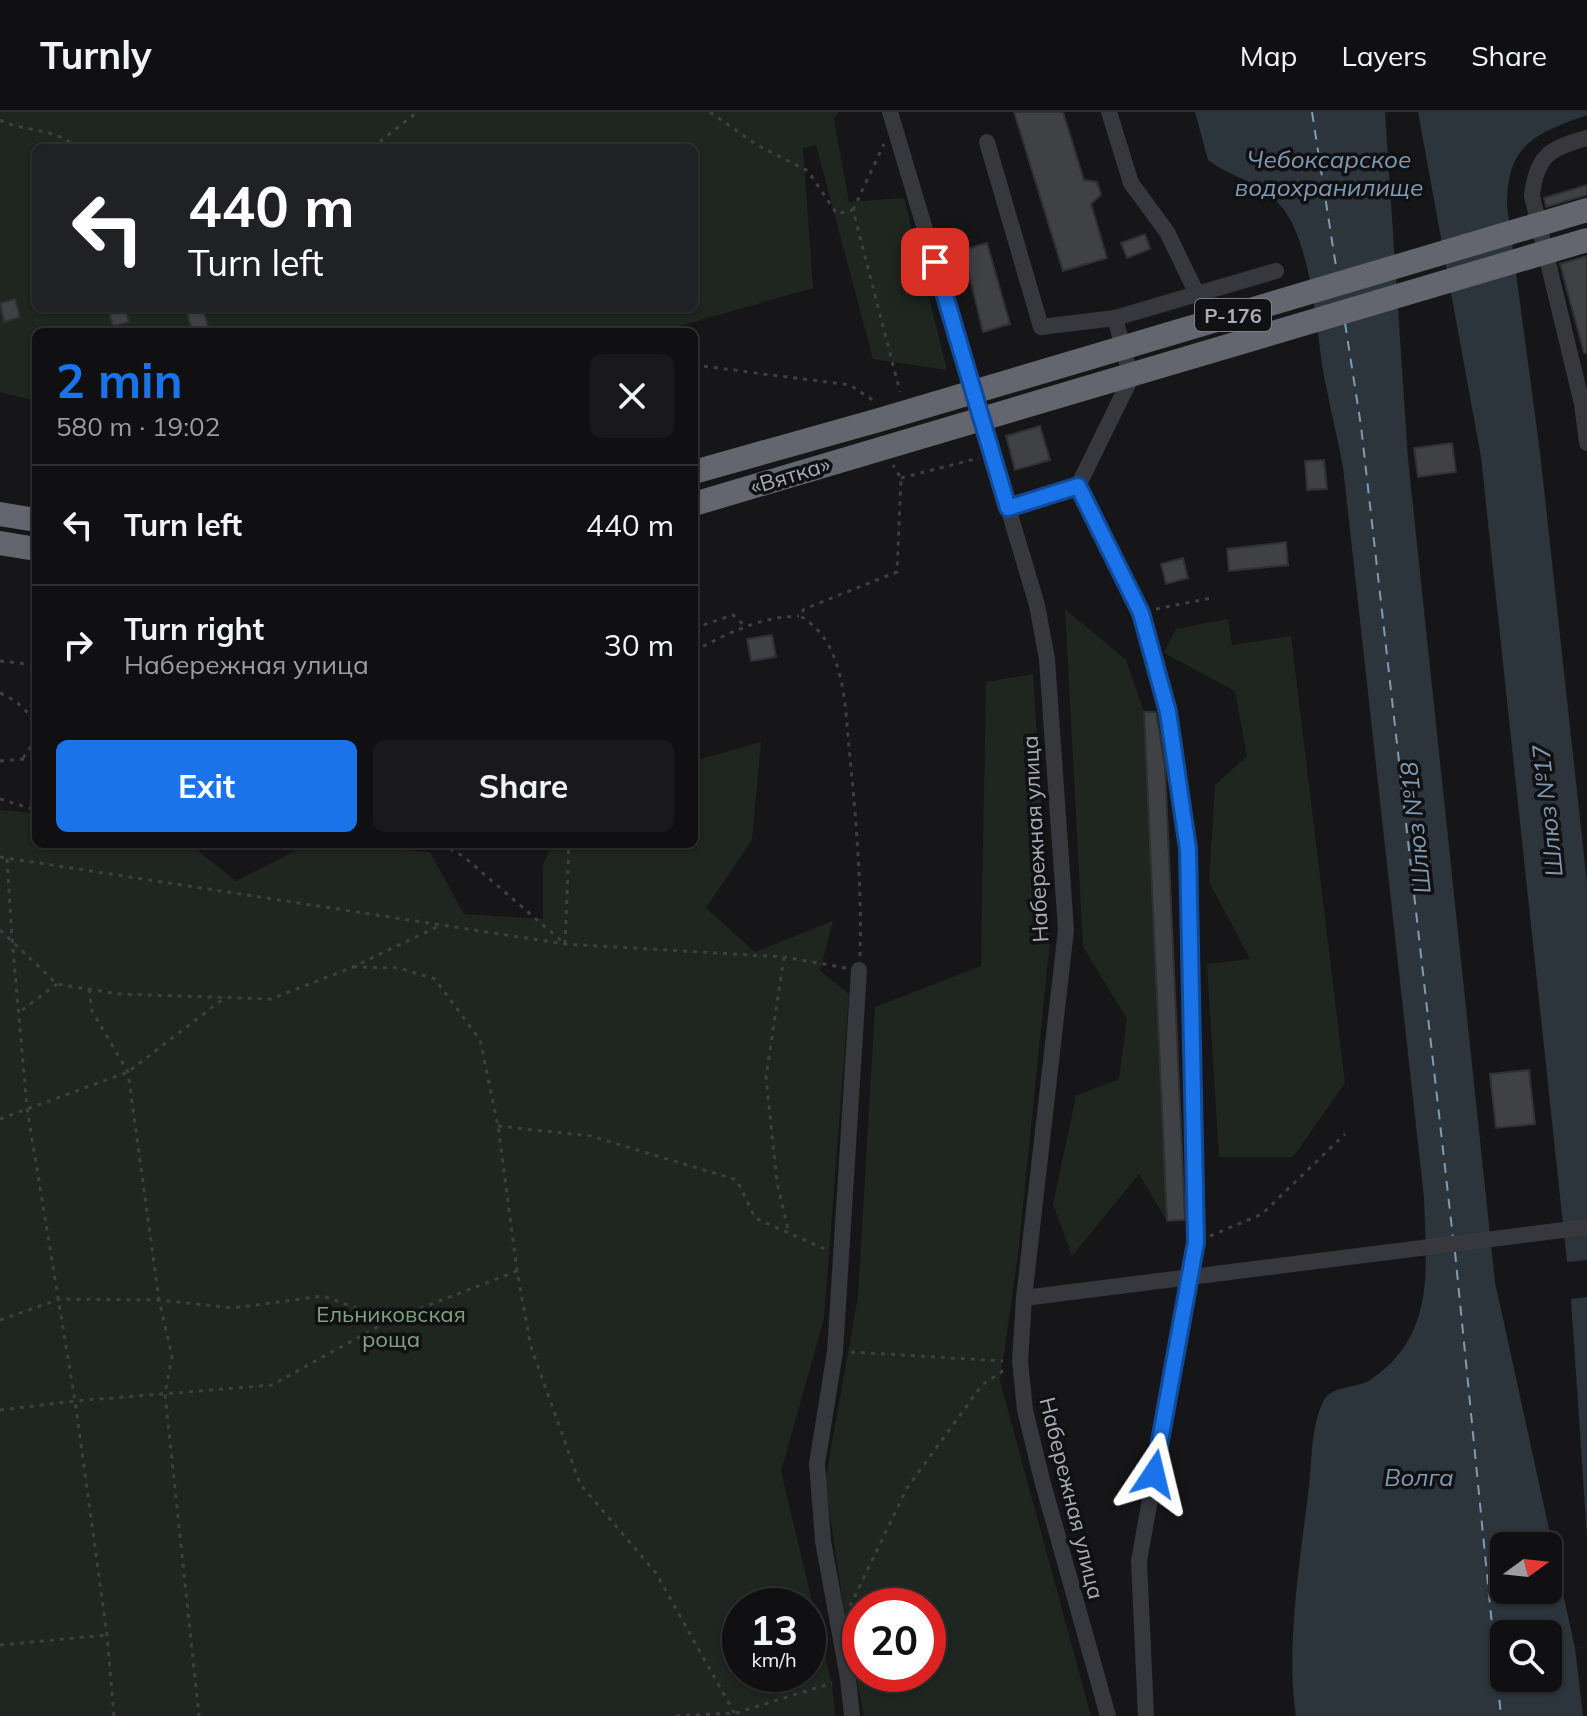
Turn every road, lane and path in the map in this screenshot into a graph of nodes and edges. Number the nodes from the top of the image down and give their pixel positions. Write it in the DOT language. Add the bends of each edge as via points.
graph roads {
  1 [pos="417,112"];
  2 [pos="710,112"];
  3 [pos="1109,112"];
  4 [pos="892,118"];
  5 [pos="0,120"];
  6 [pos="1587,138"];
  7 [pos="987,142"];
  8 [pos="73,144"];
  9 [pos="377,144"];
  10 [pos="853,210"];
  11 [pos="1587,210"];
  12 [pos="1587,240"];
  13 [pos="1276,271"];
  14 [pos="1197,294"];
  15 [pos="1115,318"];
  16 [pos="698,366"];
  17 [pos="900,392"];
  18 [pos="876,410"];
  19 [pos="1587,443"];
  20 [pos="993,455"];
  21 [pos="698,471"];
  22 [pos="1078,486"];
  23 [pos="698,503"];
  24 [pos="1008,508"];
  25 [pos="0,514"];
  26 [pos="32,519"];
  27 [pos="0,543"];
  28 [pos="32,548"];
  29 [pos="1211,598"];
  30 [pos="1141,613"];
  31 [pos="800,616"];
  32 [pos="745,625"];
  33 [pos="698,627"];
  34 [pos="698,649"];
  35 [pos="0,661"];
  36 [pos="32,665"];
  37 [pos="0,693"];
  38 [pos="32,721"];
  39 [pos="32,747"];
  40 [pos="23,758"];
  41 [pos="32,758"];
  42 [pos="0,761"];
  43 [pos="0,799"];
  44 [pos="32,809"];
  45 [pos="448,848"];
  46 [pos="569,848"];
  47 [pos="0,857"];
  48 [pos="7,858"];
  49 [pos="441,925"];
  50 [pos="0,930"];
  51 [pos="12,938"];
  52 [pos="565,944"];
  53 [pos="784,957"];
  54 [pos="353,967"];
  55 [pos="859,970"];
  56 [pos="57,984"];
  57 [pos="89,989"];
  58 [pos="225,997"];
  59 [pos="20,1011"];
  60 [pos="128,1072"];
  61 [pos="27,1108"];
  62 [pos="0,1119"];
  63 [pos="498,1126"];
  64 [pos="1345,1134"];
  65 [pos="1587,1227"];
  66 [pos="789,1234"];
  67 [pos="1196,1242"];
  68 [pos="842,1256"];
  69 [pos="517,1271"];
  70 [pos="1024,1298"];
  71 [pos="60,1299"];
  72 [pos="159,1300"];
  73 [pos="0,1320"];
  74 [pos="390,1320"];
  75 [pos="835,1352"];
  76 [pos="1019,1361"];
  77 [pos="165,1394"];
  78 [pos="75,1401"];
  79 [pos="0,1410"];
  80 [pos="107,1635"];
  81 [pos="840,1636"];
  82 [pos="0,1645"];
  83 [pos="842,1646"];
  84 [pos="842,1680"];
  85 [pos="849,1692"];
  86 [pos="736,1714"];
  87 [pos="114,1716"];
  88 [pos="199,1716"];
  89 [pos="676,1716"];
  90 [pos="852,1716"];
  91 [pos="1108,1716"];
  92 [pos="1146,1716"];
  1 -- 9 [label="path"];
  2 -- 10 [label="path" via="757,145 808,171 837,214"];
  3 -- 14 [label="street" via="1131,183 1167,232"];
  4 -- 10 [label="path"];
  4 -- 20 [label="street, Набережная улица"];
  5 -- 8 [label="path" via="68,138"];
  6 -- 19 [label="street" via="1544,157 1534,173 1532,196"];
  7 -- 15 [label="street" via="1041,327"];
  10 -- 17 [label="path"];
  11 -- 18 [label="highway, Р-176"];
  12 -- 23 [label="highway, «Вятка» / Р-176"];
  13 -- 14 [label="street"];
  14 -- 15 [label="street"];
  15 -- 22 [label="street" via="1131,378"];
  16 -- 18 [label="path" via="850,385"];
  18 -- 21 [label="highway, «Вятка» / Р-176"];
  20 -- 24 [label="street, Набережная улица"];
  20 -- 31 [label="path" via="901,478 897,572 804,609"];
  22 -- 24 [label="street"];
  22 -- 30 [label="street"];
  24 -- 70 [label="street, Набережная улица" via="1047,659 1066,930"];
  25 -- 26 [label="highway"];
  27 -- 28 [label="highway"];
  29 -- 30 [label="path"];
  30 -- 67 [label="street" via="1168,712 1188,849"];
  31 -- 32 [label="path"];
  31 -- 55 [label="path" via="816,626 829,646 845,704 856,812"];
  32 -- 33 [label="path" via="733,615"];
  32 -- 34 [label="path"];
  35 -- 36 [label="path"];
  37 -- 38 [label="path" via="19,702"];
  39 -- 40 [label="path"];
  40 -- 41 [label="path"];
  40 -- 42 [label="path"];
  43 -- 44 [label="path"];
  45 -- 52 [label="path"];
  46 -- 52 [label="path"];
  47 -- 48 [label="path"];
  48 -- 49 [label="path"];
  48 -- 51 [label="path"];
  49 -- 52 [label="path"];
  49 -- 54 [label="path"];
  50 -- 51 [label="path"];
  51 -- 56 [label="path"];
  51 -- 59 [label="path"];
  52 -- 53 [label="path"];
  53 -- 55 [label="path"];
  53 -- 66 [label="path" via="766,1077 777,1182"];
  54 -- 58 [label="path" via="271,999"];
  54 -- 63 [label="path" via="399,968 435,979 480,1040"];
  55 -- 68 [label="street"];
  56 -- 57 [label="path"];
  56 -- 59 [label="path"];
  57 -- 58 [label="path"];
  57 -- 60 [label="path" via="92,1011"];
  58 -- 60 [label="path"];
  59 -- 61 [label="path"];
  60 -- 61 [label="path"];
  60 -- 72 [label="path"];
  61 -- 62 [label="path"];
  61 -- 71 [label="path"];
  63 -- 66 [label="path" via="591,1136 737,1180 755,1218"];
  63 -- 69 [label="path"];
  64 -- 67 [label="path" via="1262,1214"];
  65 -- 70 [label="street"];
  66 -- 68 [label="path"];
  67 -- 92 [label="street" via="1139,1561"];
  68 -- 75 [label="street"];
  69 -- 74 [label="path"];
  69 -- 86 [label="path" via="531,1347 580,1484 656,1573"];
  70 -- 76 [label="street, Набережная улица"];
  71 -- 72 [label="path"];
  71 -- 73 [label="path"];
  71 -- 78 [label="path"];
  72 -- 74 [label="path" via="233,1308 323,1296"];
  72 -- 77 [label="path" via="172,1356"];
  74 -- 77 [label="path" via="272,1385"];
  75 -- 76 [label="path"];
  75 -- 81 [label="street" via="817,1464 823,1541"];
  76 -- 81 [label="path" via="982,1385 907,1488 850,1604"];
  76 -- 91 [label="street, Набережная улица" via="1033,1443"];
  77 -- 78 [label="path"];
  77 -- 88 [label="path"];
  78 -- 79 [label="path"];
  78 -- 80 [label="path"];
  80 -- 82 [label="path"];
  80 -- 87 [label="path"];
  81 -- 83 [label="street"];
  84 -- 86 [label="path"];
  85 -- 90 [label="street"];
  86 -- 89 [label="path"];
}
